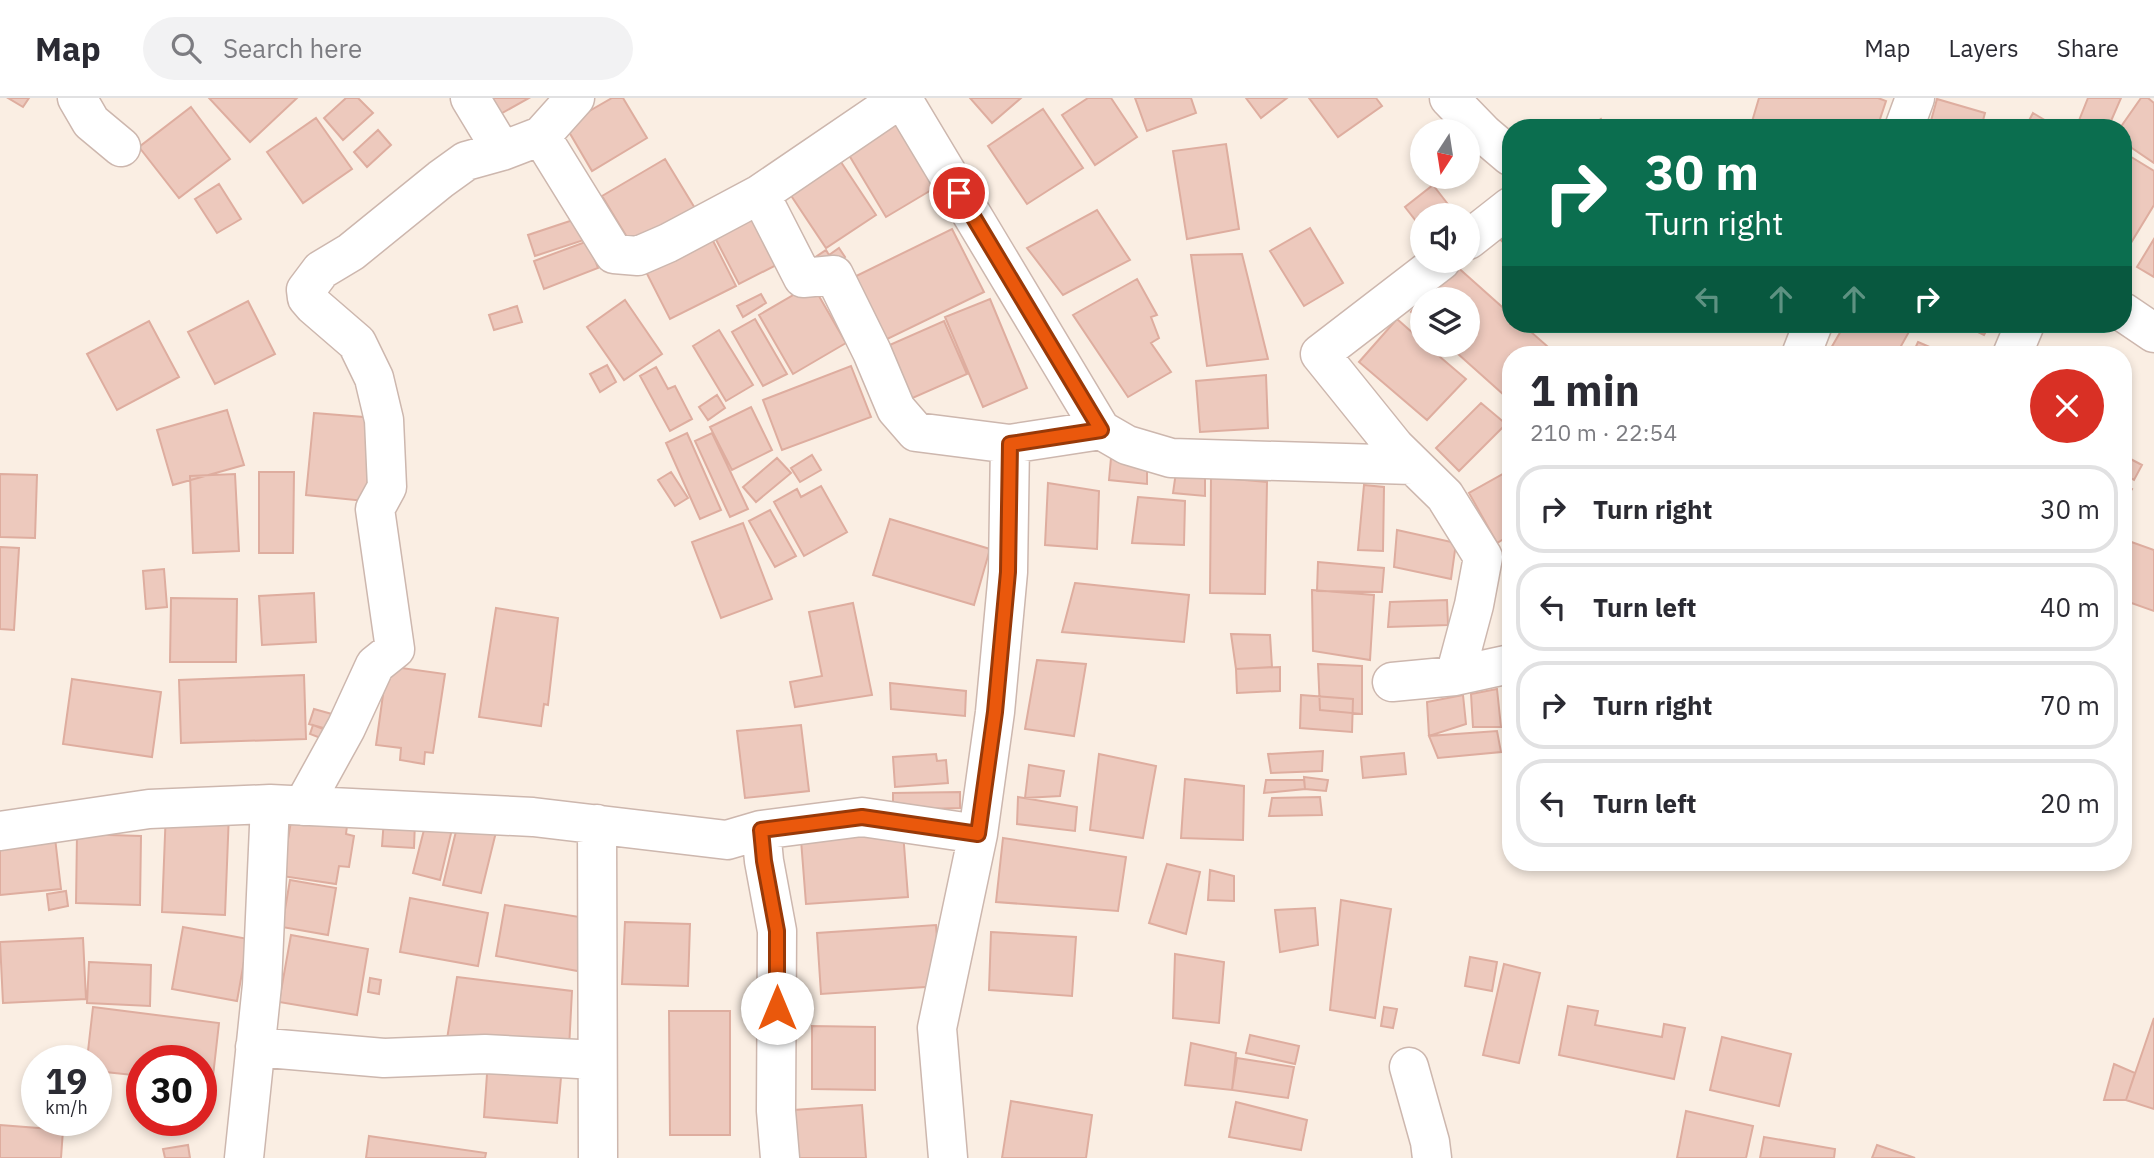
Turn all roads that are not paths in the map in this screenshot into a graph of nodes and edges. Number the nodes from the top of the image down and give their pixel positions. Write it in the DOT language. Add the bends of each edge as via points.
graph roads {
  1 [pos="78,98"];
  2 [pos="470,98"];
  3 [pos="575,98"];
  4 [pos="901,98"];
  5 [pos="1449,98"];
  6 [pos="1915,98"];
  7 [pos="1907,119"];
  8 [pos="541,136"];
  9 [pos="121,147"];
  10 [pos="1502,149"];
  11 [pos="502,151"];
  12 [pos="760,194"];
  13 [pos="1502,213"];
  14 [pos="1480,231"];
  15 [pos="1426,273"];
  16 [pos="2132,318"];
  17 [pos="2154,333"];
  18 [pos="1101,430"];
  19 [pos="1010,444"];
  20 [pos="1413,466"];
  21 [pos="1502,666"];
  22 [pos="1455,676"];
  23 [pos="1392,682"];
  24 [pos="287,805"];
  25 [pos="597,824"];
  26 [pos="761,830"];
  27 [pos="0,831"];
  28 [pos="978,834"];
  29 [pos="255,1047"];
  30 [pos="597,1060"];
  31 [pos="1409,1067"];
  32 [pos="244,1158"];
  33 [pos="598,1158"];
  34 [pos="780,1158"];
  35 [pos="948,1158"];
  36 [pos="1432,1158"];
  1 -- 9 [label="street" via="91,122"];
  2 -- 11 [label="street"];
  3 -- 8 [label="street"];
  4 -- 12 [label="street"];
  4 -- 18 [label="street"];
  5 -- 10 [label="street"];
  6 -- 7 [label="street"];
  8 -- 11 [label="street"];
  8 -- 12 [label="street" via="614,254 638,256"];
  11 -- 24 [label="street" via="466,161 351,252 321,270 306,290 313,305 357,343 374,377 384,420 387,486 375,509 395,649 375,665 346,728"];
  12 -- 19 [label="street" via="803,278 834,275 896,409 916,432"];
  13 -- 14 [label="street"];
  15 -- 20 [label="street" via="1321,354"];
  16 -- 17 [label="street"];
  18 -- 19 [label="street"];
  18 -- 20 [label="street" via="1127,445 1171,458"];
  19 -- 28 [label="street" via="1008,572"];
  20 -- 22 [label="street" via="1445,496 1483,557"];
  21 -- 22 [label="street"];
  22 -- 23 [label="street"];
  24 -- 25 [label="street"];
  24 -- 27 [label="street" via="149,809"];
  24 -- 29 [label="street"];
  25 -- 26 [label="street" via="727,841"];
  25 -- 30 [label="street"];
  26 -- 28 [label="street" via="862,817"];
  26 -- 34 [label="street" via="777,931"];
  28 -- 35 [label="street" via="937,1028"];
  29 -- 30 [label="street" via="384,1058 485,1054"];
  29 -- 32 [label="street"];
  30 -- 33 [label="street"];
  31 -- 36 [label="street"];
}
